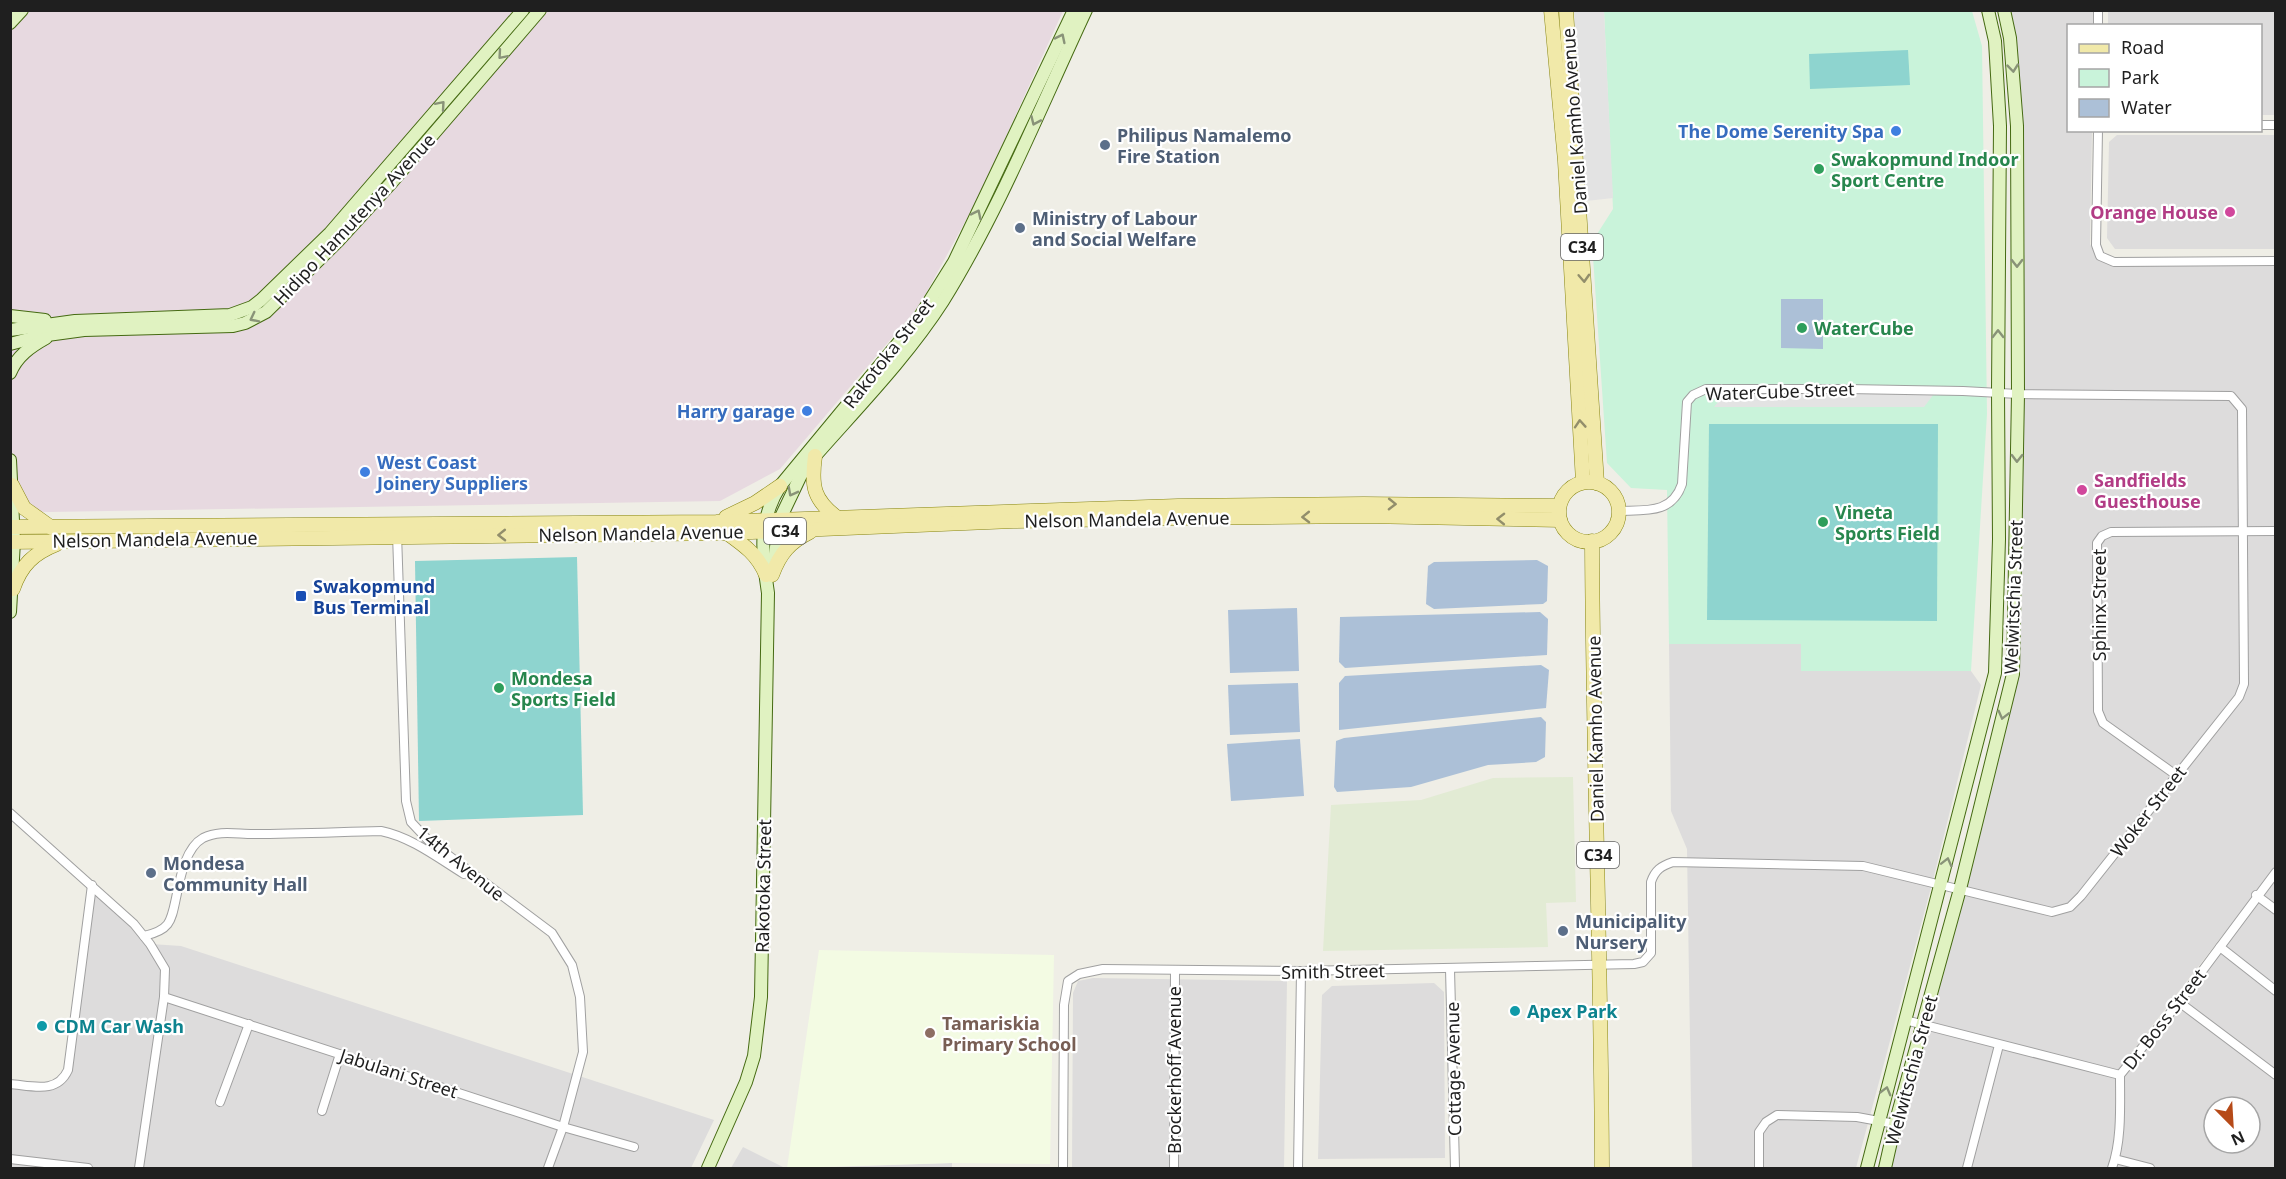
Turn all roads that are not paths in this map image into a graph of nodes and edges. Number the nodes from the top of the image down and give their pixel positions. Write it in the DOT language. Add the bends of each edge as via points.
graph roads {
  1 [pos="22,10"];
  2 [pos="523,10"];
  3 [pos="540,10"];
  4 [pos="1074,10"];
  5 [pos="1086,10"];
  6 [pos="1551,10"];
  7 [pos="1566,10"];
  8 [pos="1988,10"];
  9 [pos="2004,10"];
  10 [pos="10,23"];
  11 [pos="2098,132"];
  12 [pos="2276,261"];
  13 [pos="10,316"];
  14 [pos="56,328"];
  15 [pos="10,330"];
  16 [pos="10,344"];
  17 [pos="10,373"];
  18 [pos="1998,393"];
  19 [pos="2018,394"];
  20 [pos="815,456"];
  21 [pos="10,460"];
  22 [pos="1590,483"];
  23 [pos="12,485"];
  24 [pos="780,486"];
  25 [pos="1619,511"];
  26 [pos="1559,513"];
  27 [pos="839,519"];
  28 [pos="716,522"];
  29 [pos="764,525"];
  30 [pos="779,525"];
  31 [pos="51,528"];
  32 [pos="815,529"];
  33 [pos="397,531"];
  34 [pos="2242,531"];
  35 [pos="2276,531"];
  36 [pos="727,533"];
  37 [pos="12,534"];
  38 [pos="64,541"];
  39 [pos="1592,541"];
  40 [pos="769,575"];
  41 [pos="13,589"];
  42 [pos="10,612"];
  43 [pos="2176,775"];
  44 [pos="10,813"];
  45 [pos="2276,872"];
  46 [pos="1941,884"];
  47 [pos="92,885"];
  48 [pos="1960,889"];
  49 [pos="496,892"];
  50 [pos="2256,895"];
  51 [pos="2276,910"];
  52 [pos="144,936"];
  53 [pos="2220,947"];
  54 [pos="1601,966"];
  55 [pos="1450,969"];
  56 [pos="1174,971"];
  57 [pos="1301,971"];
  58 [pos="2276,991"];
  59 [pos="164,997"];
  60 [pos="2179,1002"];
  61 [pos="1905,1020"];
  62 [pos="249,1024"];
  63 [pos="1922,1024"];
  64 [pos="1999,1045"];
  65 [pos="340,1054"];
  66 [pos="2120,1075"];
  67 [pos="2276,1076"];
  68 [pos="10,1084"];
  69 [pos="220,1102"];
  70 [pos="322,1111"];
  71 [pos="1878,1121"];
  72 [pos="1895,1124"];
  73 [pos="563,1127"];
  74 [pos="634,1147"];
  75 [pos="10,1159"];
  76 [pos="2115,1159"];
  77 [pos="88,1168"];
  78 [pos="139,1168"];
  79 [pos="548,1168"];
  80 [pos="708,1168"];
  81 [pos="1063,1168"];
  82 [pos="1174,1168"];
  83 [pos="1298,1168"];
  84 [pos="1455,1168"];
  85 [pos="1602,1168"];
  86 [pos="1759,1168"];
  87 [pos="1867,1168"];
  88 [pos="1885,1168"];
  89 [pos="1967,1168"];
  90 [pos="2112,1168"];
  91 [pos="2150,1168"];
  1 -- 10 [label="street"];
  14 -- 2 [label="street, Hidipo Hamutenya Avenue, one-way" via="230,315 252,307 330,233"];
  3 -- 14 [label="street, Hidipo Hamutenya Avenue, one-way" via="338,241 257,318 233,326"];
  24 -- 4 [label="street, Rakotoka Street, one-way" via="919,318 937,290"];
  5 -- 20 [label="street, Rakotoka Street, one-way" via="1016,166 942,301 916,339"];
  22 -- 6 [label="main road, Daniel Kamho Avenue / C34, one-way"];
  7 -- 22 [label="main road, Daniel Kamho Avenue / C34, one-way"];
  18 -- 8 [label="street, Welwitschia Street, one-way" via="2000,126 1995,41"];
  9 -- 19 [label="street, Welwitschia Street, one-way" via="2017,126"];
  11 -- 12 [label="street" via="2096,245 2100,256 2114,262"];
  13 -- 14 [label="street"];
  14 -- 15 [label="street, Hidipo Hamutenya Avenue"];
  14 -- 16 [label="street, Hidipo Hamutenya Avenue"];
  14 -- 17 [label="street" via="24,352"];
  18 -- 19 [label="street, Woker Street"];
  18 -- 25 [label="street, WaterCube Street" via="1706,389 1688,402 1678,495 1654,509"];
  46 -- 18 [label="street, Welwitschia Street, one-way" via="1995,673"];
  19 -- 34 [label="street, Woker Street" via="2231,396 2242,409"];
  19 -- 48 [label="street, Welwitschia Street, one-way" via="2013,674"];
  20 -- 27 [label="main road" via="815,491 821,504"];
  20 -- 30 [label="street, Rakotoka Street, one-way" via="796,484"];
  21 -- 23 [label="street"];
  22 -- 25 [label="main road" via="1611,492"];
  22 -- 26 [label="main road" via="1568,491"];
  23 -- 31 [label="main road" via="24,508"];
  23 -- 37 [label="street"];
  24 -- 28 [label="main road" via="741,512"];
  24 -- 29 [label="street, Rakotoka Street" via="771,500"];
  25 -- 39 [label="main road" via="1612,531"];
  27 -- 26 [label="main road, Nelson Mandela Avenue / C34, one-way" via="1178,506 1364,504"];
  26 -- 32 [label="main road, Nelson Mandela Avenue / C34, one-way" via="1013,521"];
  26 -- 39 [label="main road" via="1571,536"];
  27 -- 30 [label="main road, Nelson Mandela Avenue / C34"];
  28 -- 29 [label="main road, Nelson Mandela Avenue / C34"];
  28 -- 33 [label="main road, Nelson Mandela Avenue / C34"];
  29 -- 30 [label="main road, Nelson Mandela Avenue / C34"];
  29 -- 36 [label="main road, Nelson Mandela Avenue / C34"];
  29 -- 40 [label="street, Rakotoka Street"];
  30 -- 32 [label="main road, Nelson Mandela Avenue / C34"];
  30 -- 40 [label="street, Rakotoka Street"];
  31 -- 33 [label="main road, Nelson Mandela Avenue / C34"];
  31 -- 37 [label="main road, Nelson Mandela Avenue / C34"];
  32 -- 40 [label="main road" via="788,546"];
  36 -- 33 [label="main road, Nelson Mandela Avenue / C34, one-way"];
  33 -- 38 [label="main road, Nelson Mandela Avenue / C34"];
  33 -- 49 [label="street, 14th Avenue" via="406,801 411,822 428,840"];
  34 -- 35 [label="street, Sphinx Street"];
  34 -- 43 [label="street, Woker Street" via="2244,684 2239,697"];
  34 -- 43 [label="street, Sphinx Street" via="2111,532 2097,543 2098,711 2103,723"];
  36 -- 40 [label="main road" via="750,550"];
  37 -- 38 [label="main road, Nelson Mandela Avenue / C34"];
  37 -- 41 [label="street"];
  38 -- 41 [label="main road" via="33,556 18,574"];
  39 -- 54 [label="main road, Daniel Kamho Avenue / C34"];
  40 -- 80 [label="street, Rakotoka Street" via="758,1030 746,1082"];
  41 -- 42 [label="street"];
  43 -- 48 [label="street, Woker Street" via="2070,907 2052,912"];
  44 -- 47 [label="street"];
  45 -- 50 [label="street, Dr. Boss Street"];
  46 -- 48 [label="street, Woker Street"];
  46 -- 54 [label="street, Woker Street" via="1863,866 1673,862 1654,872 1651,882 1648,958 1634,964"];
  46 -- 61 [label="street, Welwitschia Street"];
  47 -- 52 [label="street"];
  47 -- 68 [label="street" via="68,1070 56,1086"];
  48 -- 63 [label="street, Welwitschia Street"];
  49 -- 52 [label="street" via="395,834 381,831 218,833 202,838 189,851 173,916 157,933"];
  49 -- 73 [label="street, 14th Avenue" via="552,933 572,965 580,997 583,1052"];
  50 -- 51 [label="street"];
  50 -- 53 [label="street, Dr. Boss Street"];
  52 -- 59 [label="street" via="165,969"];
  53 -- 58 [label="street"];
  53 -- 60 [label="street, Dr. Boss Street"];
  54 -- 55 [label="street, Smith Street"];
  54 -- 85 [label="main road, Daniel Kamho Avenue / C34"];
  55 -- 57 [label="street, Smith Street"];
  55 -- 84 [label="street, Cottage Avenue"];
  56 -- 57 [label="street, Smith Street"];
  56 -- 81 [label="street, Smith Street" via="1103,969 1079,974 1068,981 1064,1005"];
  56 -- 82 [label="street, Brockerhoff Avenue"];
  57 -- 83 [label="street"];
  59 -- 62 [label="street, Jabulani Street"];
  59 -- 78 [label="street"];
  60 -- 66 [label="street, Dr. Boss Street"];
  60 -- 67 [label="street"];
  61 -- 63 [label="street, Dr. Boss Street"];
  71 -- 61 [label="street, Welwitschia Street, one-way"];
  62 -- 65 [label="street, Jabulani Street"];
  62 -- 69 [label="street"];
  63 -- 64 [label="street, Dr. Boss Street"];
  63 -- 72 [label="street, Welwitschia Street"];
  64 -- 66 [label="street, Dr. Boss Street"];
  64 -- 89 [label="street"];
  65 -- 70 [label="street"];
  65 -- 73 [label="street, Jabulani Street"];
  66 -- 76 [label="street"];
  71 -- 72 [label="street"];
  71 -- 86 [label="street" via="1778,1115 1759,1132"];
  71 -- 87 [label="street, Welwitschia Street"];
  72 -- 88 [label="street, Welwitschia Street"];
  73 -- 74 [label="street, Jabulani Street"];
  73 -- 79 [label="street, 14th Avenue"];
  75 -- 77 [label="street"];
  76 -- 90 [label="street"];
  76 -- 91 [label="street"];
}
